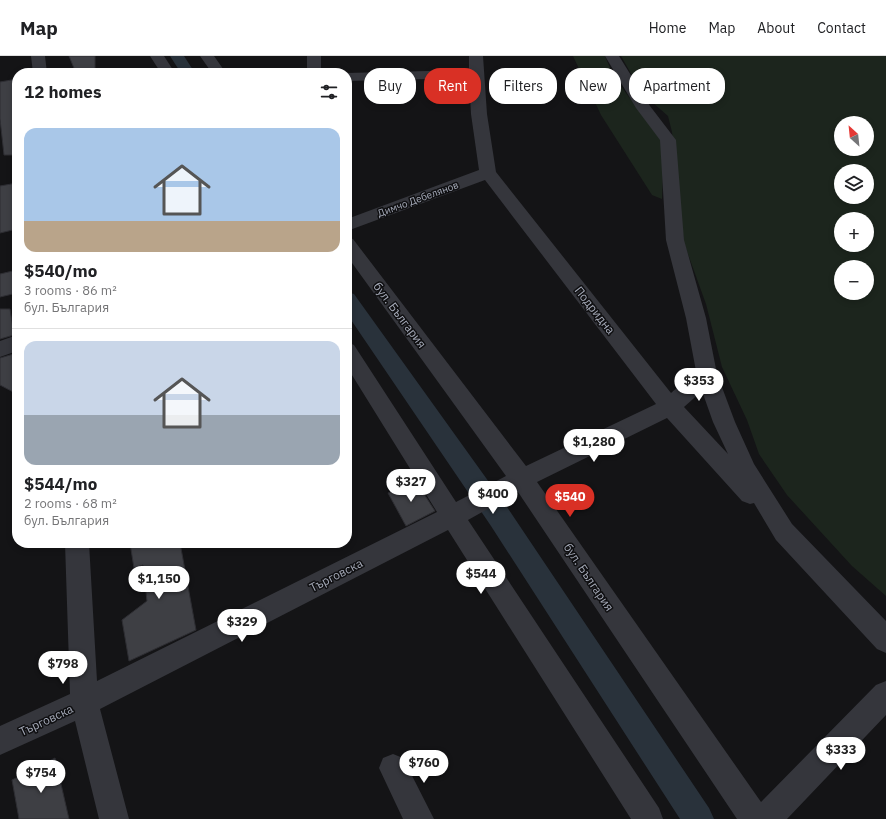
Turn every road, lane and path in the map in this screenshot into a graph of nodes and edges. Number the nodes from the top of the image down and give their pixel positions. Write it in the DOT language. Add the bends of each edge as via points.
graph roads {
  1 [pos="38,56"];
  2 [pos="157,56"];
  3 [pos="206,56"];
  4 [pos="314,56"];
  5 [pos="612,56"];
  6 [pos="476,65"];
  7 [pos="39,68"];
  8 [pos="165,68"];
  9 [pos="215,68"];
  10 [pos="314,68"];
  11 [pos="352,77"];
  12 [pos="488,172"];
  13 [pos="352,223"];
  14 [pos="352,250"];
  15 [pos="12,345"];
  16 [pos="0,349"];
  17 [pos="352,357"];
  18 [pos="707,374"];
  19 [pos="670,406"];
  20 [pos="512,484"];
  21 [pos="459,513"];
  22 [pos="784,532"];
  23 [pos="76,548"];
  24 [pos="886,640"];
  25 [pos="886,695"];
  26 [pos="84,702"];
  27 [pos="0,741"];
  28 [pos="393,768"];
  29 [pos="114,819"];
  30 [pos="419,819"];
  31 [pos="648,819"];
  32 [pos="755,819"];
  33 [pos="766,819"];
  1 -- 7 [label="street"];
  2 -- 8 [label="street"];
  3 -- 9 [label="street"];
  4 -- 10 [label="street"];
  5 -- 18 [label="street" via="644,108 668,140 675,240 696,318"];
  6 -- 11 [label="street"];
  6 -- 12 [label="street, Подридна" via="481,134"];
  12 -- 13 [label="street, Димчо Дебелянов"];
  12 -- 19 [label="street, Подридна"];
  14 -- 20 [label="street, бул. България"];
  15 -- 16 [label="street"];
  17 -- 21 [label="street"];
  18 -- 19 [label="street, Търговска"];
  18 -- 22 [label="street" via="724,422 746,470"];
  19 -- 20 [label="street, Търговска"];
  19 -- 22 [label="street, Подридна"];
  20 -- 21 [label="street, Търговска"];
  20 -- 32 [label="street, бул. България"];
  21 -- 26 [label="street, Търговска"];
  21 -- 31 [label="street"];
  22 -- 24 [label="street"];
  23 -- 26 [label="street"];
  25 -- 33 [label="street"];
  26 -- 27 [label="street, Търговска"];
  26 -- 29 [label="street"];
  28 -- 30 [label="street"];
}
